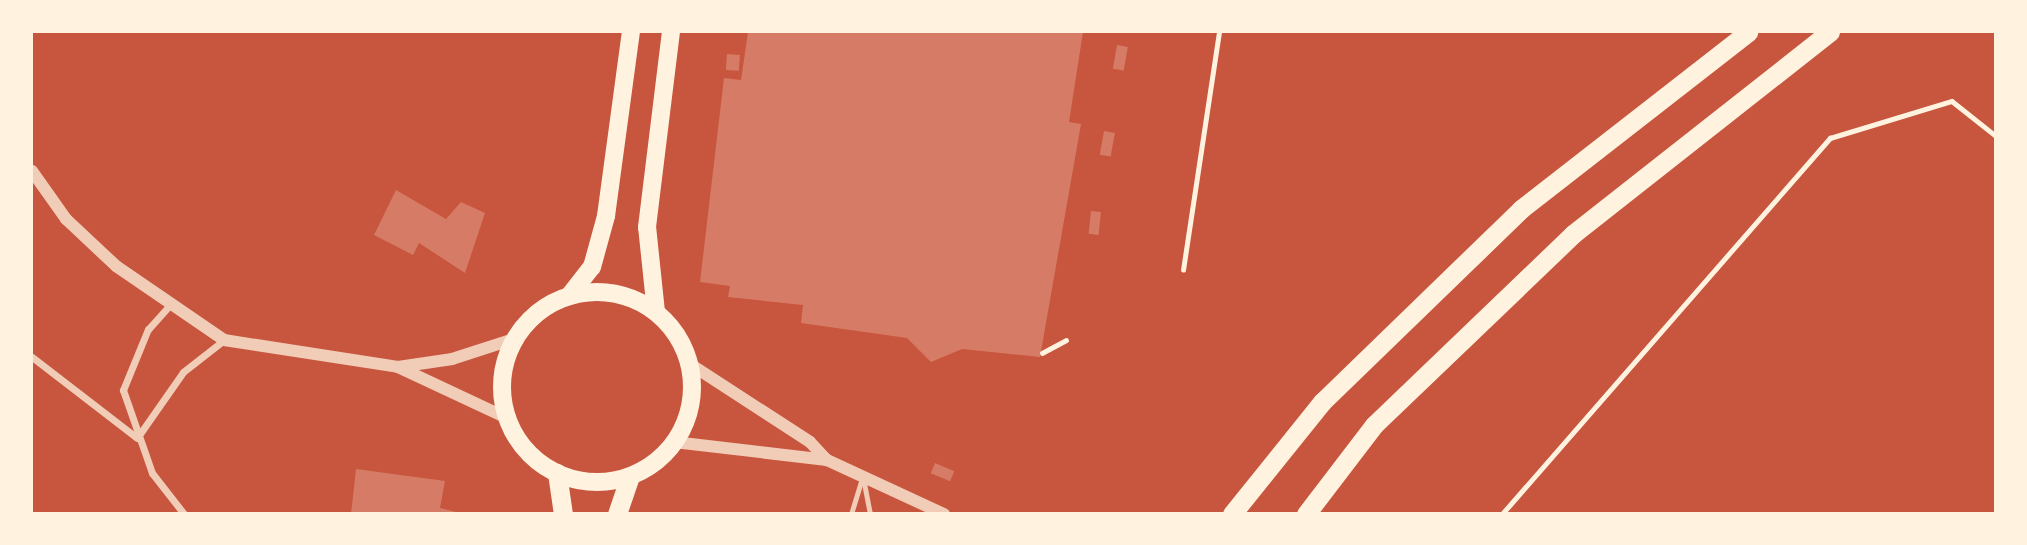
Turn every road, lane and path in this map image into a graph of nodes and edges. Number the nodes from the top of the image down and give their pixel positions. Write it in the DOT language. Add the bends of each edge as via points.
graph roads {
  1 [pos="631,32"];
  2 [pos="671,32"];
  3 [pos="1219,32"];
  4 [pos="1748,32"];
  5 [pos="1829,32"];
  6 [pos="1996,136"];
  7 [pos="32,171"];
  8 [pos="1183,270"];
  9 [pos="569,296"];
  10 [pos="169,306"];
  11 [pos="656,312"];
  12 [pos="514,339"];
  13 [pos="224,340"];
  14 [pos="1066,340"];
  15 [pos="1042,353"];
  16 [pos="32,357"];
  17 [pos="690,364"];
  18 [pos="398,367"];
  19 [pos="507,418"];
  20 [pos="137,438"];
  21 [pos="674,442"];
  22 [pos="827,460"];
  23 [pos="557,473"];
  24 [pos="863,475"];
  25 [pos="630,476"];
  26 [pos="184,513"];
  27 [pos="563,513"];
  28 [pos="617,513"];
  29 [pos="851,513"];
  30 [pos="870,513"];
  31 [pos="944,513"];
  32 [pos="1232,513"];
  33 [pos="1306,513"];
  34 [pos="1502,513"];
  1 -- 9 [label="main road" via="606,216 592,267"];
  2 -- 11 [label="main road" via="647,227"];
  3 -- 8 [label="path"];
  4 -- 32 [label="highway" via="1521,209 1322,402"];
  5 -- 33 [label="highway" via="1573,234 1374,425"];
  6 -- 34 [label="path" via="1952,101 1830,138"];
  7 -- 10 [label="street" via="66,219"];
  9 -- 11 [label="main road" via="629,297"];
  9 -- 12 [label="main road" via="529,320"];
  10 -- 13 [label="street"];
  10 -- 20 [label="street" via="148,329 123,390"];
  11 -- 17 [label="main road" via="677,335"];
  12 -- 18 [label="street" via="452,359"];
  12 -- 19 [label="main road" via="502,391"];
  13 -- 18 [label="street"];
  13 -- 20 [label="street" via="183,372"];
  14 -- 15 [label="path"];
  16 -- 20 [label="street"];
  17 -- 21 [label="main road" via="687,418"];
  17 -- 22 [label="street" via="810,442"];
  18 -- 19 [label="street"];
  19 -- 23 [label="main road" via="536,459"];
  20 -- 26 [label="street" via="152,473"];
  21 -- 22 [label="street"];
  21 -- 25 [label="main road"];
  22 -- 24 [label="street"];
  23 -- 25 [label="main road" via="606,481"];
  23 -- 27 [label="highway"];
  24 -- 29 [label="lane"];
  24 -- 30 [label="lane"];
  24 -- 31 [label="street"];
  25 -- 28 [label="highway"];
}
